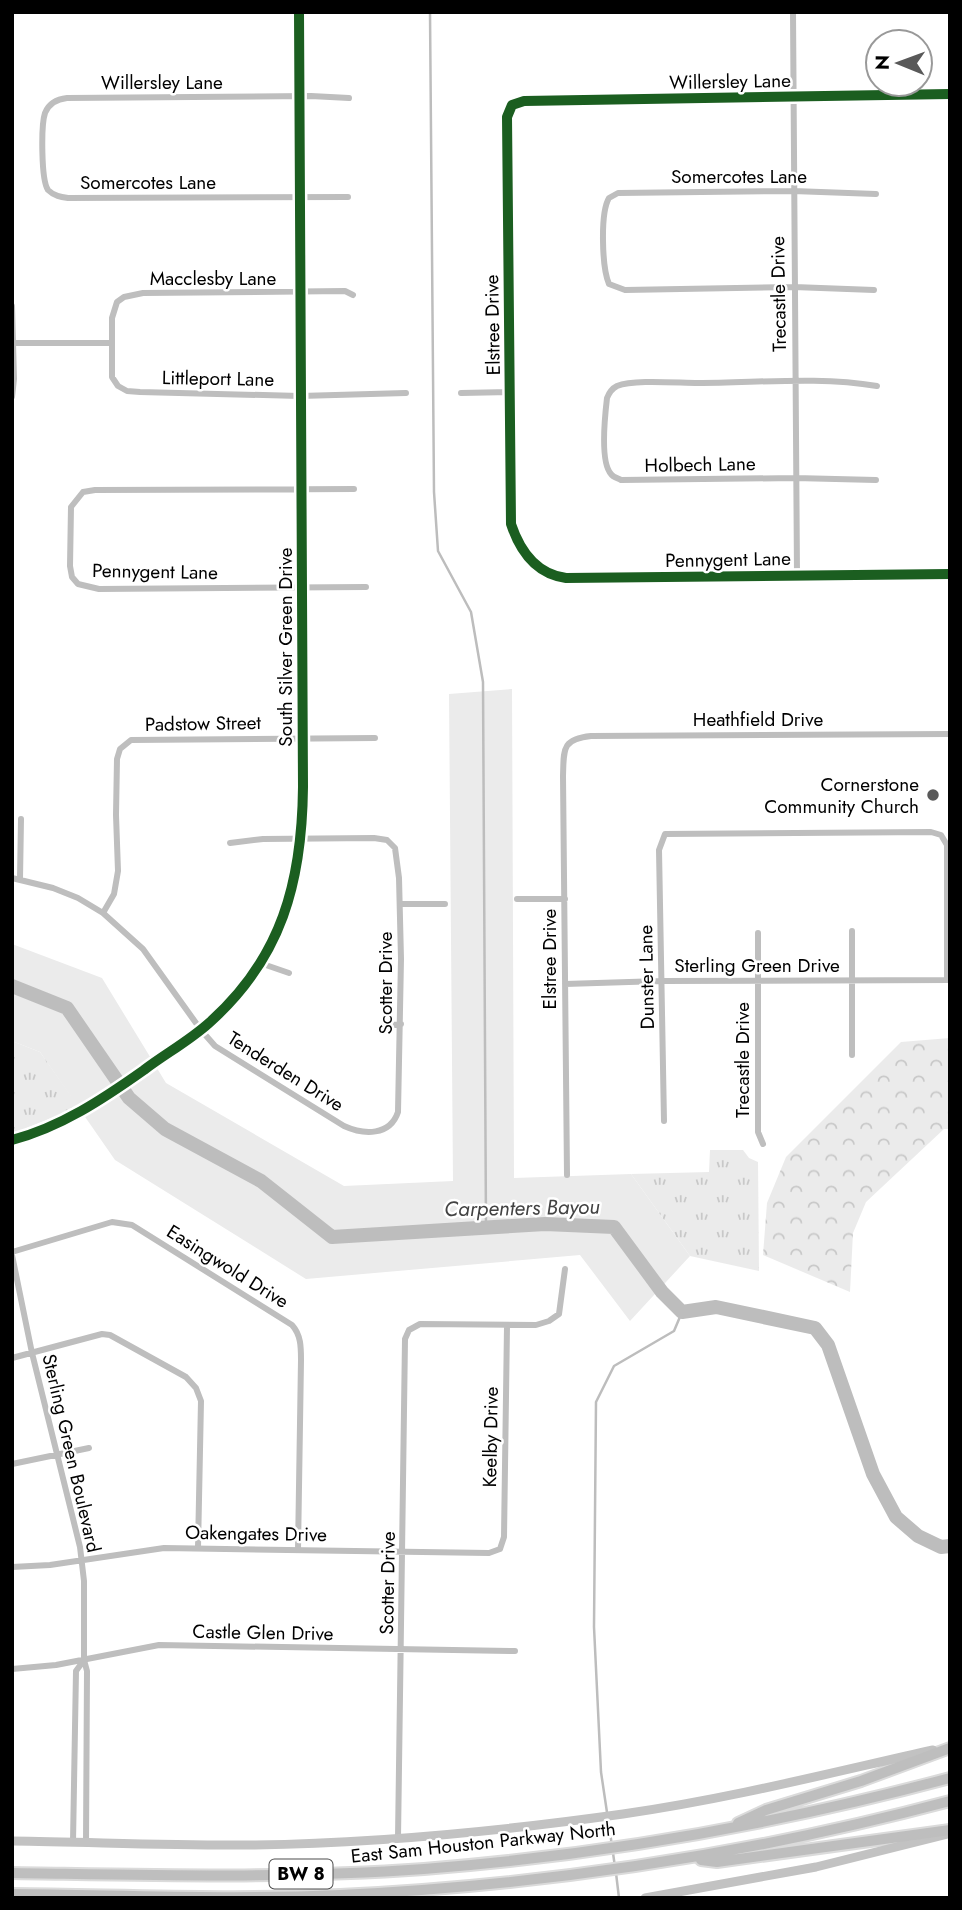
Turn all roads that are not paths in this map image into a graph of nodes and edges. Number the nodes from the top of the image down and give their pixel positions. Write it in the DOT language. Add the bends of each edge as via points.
graph roads {
  1 [pos="299,12"];
  2 [pos="793,12"];
  3 [pos="950,94"];
  4 [pos="299,96"];
  5 [pos="349,98"];
  6 [pos="794,98"];
  7 [pos="58,99"];
  8 [pos="512,105"];
  9 [pos="793,191"];
  10 [pos="876,194"];
  11 [pos="300,196"];
  12 [pos="348,197"];
  13 [pos="794,287"];
  14 [pos="874,290"];
  15 [pos="300,292"];
  16 [pos="353,295"];
  17 [pos="12,306"];
  18 [pos="13,343"];
  19 [pos="111,343"];
  20 [pos="795,382"];
  21 [pos="877,386"];
  22 [pos="510,392"];
  23 [pos="406,393"];
  24 [pos="461,393"];
  25 [pos="300,396"];
  26 [pos="12,397"];
  27 [pos="795,478"];
  28 [pos="876,480"];
  29 [pos="302,488"];
  30 [pos="354,489"];
  31 [pos="520,544"];
  32 [pos="950,574"];
  33 [pos="797,575"];
  34 [pos="366,587"];
  35 [pos="302,588"];
  36 [pos="950,734"];
  37 [pos="303,738"];
  38 [pos="375,738"];
  39 [pos="568,744"];
  40 [pos="21,820"];
  41 [pos="302,839"];
  42 [pos="230,843"];
  43 [pos="16,878"];
  44 [pos="517,899"];
  45 [pos="565,899"];
  46 [pos="400,904"];
  47 [pos="445,904"];
  48 [pos="103,913"];
  49 [pos="852,931"];
  50 [pos="758,933"];
  51 [pos="260,963"];
  52 [pos="289,973"];
  53 [pos="852,980"];
  54 [pos="949,980"];
  55 [pos="662,981"];
  56 [pos="757,981"];
  57 [pos="565,984"];
  58 [pos="401,1024"];
  59 [pos="383,1026"];
  60 [pos="201,1030"];
  61 [pos="852,1055"];
  62 [pos="396,1119"];
  63 [pos="664,1121"];
  64 [pos="12,1140"];
  65 [pos="763,1144"];
  66 [pos="567,1175"];
  67 [pos="12,1254"];
  68 [pos="565,1269"];
  69 [pos="507,1325"];
  70 [pos="32,1353"];
  71 [pos="12,1358"];
  72 [pos="89,1448"];
  73 [pos="59,1454"];
  74 [pos="12,1464"];
  75 [pos="198,1548"];
  76 [pos="500,1549"];
  77 [pos="298,1550"];
  78 [pos="403,1550"];
  79 [pos="82,1559"];
  80 [pos="12,1567"];
  81 [pos="402,1650"];
  82 [pos="515,1651"];
  83 [pos="84,1660"];
  84 [pos="12,1669"];
  85 [pos="87,1717"];
  86 [pos="75,1719"];
  87 [pos="950,1747"];
  88 [pos="950,1778"];
  89 [pos="950,1801"];
  90 [pos="721,1830"];
  91 [pos="950,1832"];
  92 [pos="398,1838"];
  93 [pos="12,1841"];
  94 [pos="73,1842"];
  95 [pos="86,1842"];
  96 [pos="691,1858"];
  97 [pos="12,1873"];
  98 [pos="12,1894"];
  99 [pos="645,1898"];
  1 -- 4 [label="street, South Silver Green Drive"];
  2 -- 6 [label="street, Trecastle Drive"];
  3 -- 6 [label="street, Willersley Lane"];
  4 -- 5 [label="street, Willersley Lane"];
  4 -- 7 [label="street, Willersley Lane"];
  4 -- 11 [label="street, South Silver Green Drive"];
  6 -- 8 [label="street, Willersley Lane" via="524,101"];
  6 -- 9 [label="street, Trecastle Drive"];
  7 -- 11 [label="street, Somercotes Lane" via="50,104 43,124 44,177 47,189 56,196"];
  8 -- 22 [label="street, Elstree Drive" via="508,117"];
  9 -- 10 [label="street, Somercotes Lane"];
  9 -- 13 [label="street, Trecastle Drive"];
  9 -- 13 [label="street, Somercotes Lane" via="618,193 606,202 605,274 609,284 625,290"];
  11 -- 12 [label="street, Somercotes Lane"];
  11 -- 15 [label="street, South Silver Green Drive"];
  13 -- 14 [label="street"];
  13 -- 20 [label="street, Trecastle Drive"];
  15 -- 16 [label="street, Macclesby Lane"];
  15 -- 19 [label="street, Macclesby Lane" via="124,297 113,309"];
  15 -- 25 [label="street, South Silver Green Drive"];
  17 -- 18 [label="street"];
  18 -- 19 [label="street"];
  18 -- 26 [label="street"];
  19 -- 25 [label="street, Littleport Lane" via="112,377 127,391"];
  20 -- 21 [label="street"];
  20 -- 27 [label="street, Trecastle Drive"];
  20 -- 27 [label="street, Holbech Lane" via="616,387 609,391 605,452 612,476 621,480"];
  22 -- 24 [label="street"];
  22 -- 31 [label="street, Elstree Drive" via="511,524"];
  23 -- 25 [label="street, Littleport Lane"];
  25 -- 29 [label="street, South Silver Green Drive"];
  27 -- 28 [label="street, Holbech Lane"];
  27 -- 33 [label="street, Trecastle Drive"];
  29 -- 30 [label="street"];
  29 -- 35 [label="street, South Silver Green Drive"];
  29 -- 35 [label="street, Pennygent Lane" via="95,490 78,497 70,517 72,576 87,588"];
  31 -- 33 [label="street, Pennygent Lane" via="534,565 566,578"];
  32 -- 33 [label="street, Pennygent Lane"];
  34 -- 35 [label="street, Pennygent Lane"];
  35 -- 37 [label="street, South Silver Green Drive"];
  36 -- 39 [label="street, Heathfield Drive" via="591,736"];
  37 -- 38 [label="street, Padstow Street"];
  37 -- 41 [label="street, South Silver Green Drive"];
  37 -- 48 [label="street, Padstow Street" via="146,739 131,740 120,749 117,880"];
  39 -- 45 [label="street, Elstree Drive" via="563,776"];
  40 -- 43 [label="street"];
  41 -- 42 [label="street"];
  41 -- 46 [label="street, Scotter Drive" via="381,838 395,847"];
  41 -- 51 [label="street, South Silver Green Drive" via="287,910"];
  43 -- 48 [label="street, Tenderden Drive" via="78,898"];
  44 -- 45 [label="street"];
  45 -- 57 [label="street, Elstree Drive"];
  46 -- 47 [label="street"];
  46 -- 58 [label="street, Scotter Drive"];
  48 -- 60 [label="street, Tenderden Drive" via="143,949"];
  49 -- 53 [label="street"];
  50 -- 56 [label="street, Trecastle Drive"];
  51 -- 52 [label="street"];
  51 -- 60 [label="street, South Silver Green Drive" via="238,994"];
  53 -- 54 [label="street, Sterling Green Drive"];
  53 -- 56 [label="street, Sterling Green Drive"];
  53 -- 61 [label="street"];
  54 -- 55 [label="street, Dunster Lane" via="947,845 941,835 931,832 665,834 659,850"];
  55 -- 56 [label="street, Sterling Green Drive"];
  55 -- 57 [label="street, Sterling Green Drive"];
  55 -- 63 [label="street, Dunster Lane"];
  56 -- 65 [label="street, Trecastle Drive" via="758,1132"];
  57 -- 66 [label="street, Elstree Drive"];
  58 -- 59 [label="street"];
  58 -- 62 [label="street, Scotter Drive"];
  60 -- 62 [label="street, Tenderden Drive" via="221,1051 354,1131 384,1130"];
  60 -- 64 [label="street, South Silver Green Drive" via="91,1106"];
  67 -- 70 [label="street, Sterling Green Boulevard"];
  67 -- 77 [label="street, Easingwold Drive" via="119,1221 297,1330 301,1360"];
  68 -- 69 [label="street" via="558,1314 536,1325"];
  69 -- 76 [label="street, Keelby Drive" via="504,1536"];
  69 -- 78 [label="street, Scotter Drive" via="420,1324 409,1330 405,1339"];
  70 -- 71 [label="street"];
  70 -- 73 [label="street, Sterling Green Boulevard"];
  70 -- 75 [label="street" via="110,1335 186,1377 196,1388 201,1401"];
  72 -- 73 [label="street"];
  73 -- 74 [label="street"];
  73 -- 79 [label="street, Sterling Green Boulevard"];
  75 -- 77 [label="street, Oakengates Drive"];
  75 -- 79 [label="street, Oakengates Drive"];
  76 -- 78 [label="street, Oakengates Drive" via="489,1553"];
  77 -- 78 [label="street, Oakengates Drive"];
  78 -- 81 [label="street, Scotter Drive"];
  79 -- 80 [label="street, Oakengates Drive"];
  79 -- 83 [label="street, Sterling Green Boulevard"];
  81 -- 82 [label="street, Castle Glen Drive"];
  81 -- 83 [label="street, Castle Glen Drive" via="159,1645"];
  81 -- 92 [label="street, Scotter Drive"];
  83 -- 84 [label="street, Castle Glen Drive"];
  83 -- 85 [label="street, Sterling Green Boulevard"];
  83 -- 86 [label="street, Sterling Green Boulevard" via="76,1671"];
  85 -- 86 [label="street"];
  85 -- 95 [label="street, Sterling Green Boulevard"];
  86 -- 94 [label="street, Sterling Green Boulevard"];
  87 -- 90 [label="highway"];
  87 -- 92 [label="main road, East Sam Houston Parkway North / BW 8" via="801,1781 625,1813"];
  88 -- 90 [label="highway, East Sam Houston Parkway North / BW 8"];
  89 -- 96 [label="highway, East Sam Houston Parkway North / BW 8"];
  90 -- 97 [label="highway, East Sam Houston Parkway North / BW 8" via="588,1851 424,1869 251,1876"];
  91 -- 96 [label="highway" via="717,1862"];
  91 -- 99 [label="main road" via="816,1867"];
  92 -- 95 [label="main road, East Sam Houston Parkway North / BW 8" via="256,1845"];
  93 -- 94 [label="main road, East Sam Houston Parkway North / BW 8"];
  94 -- 95 [label="main road, East Sam Houston Parkway North / BW 8"];
  96 -- 98 [label="highway, East Sam Houston Parkway North / BW 8" via="590,1873 339,1895"];
}
